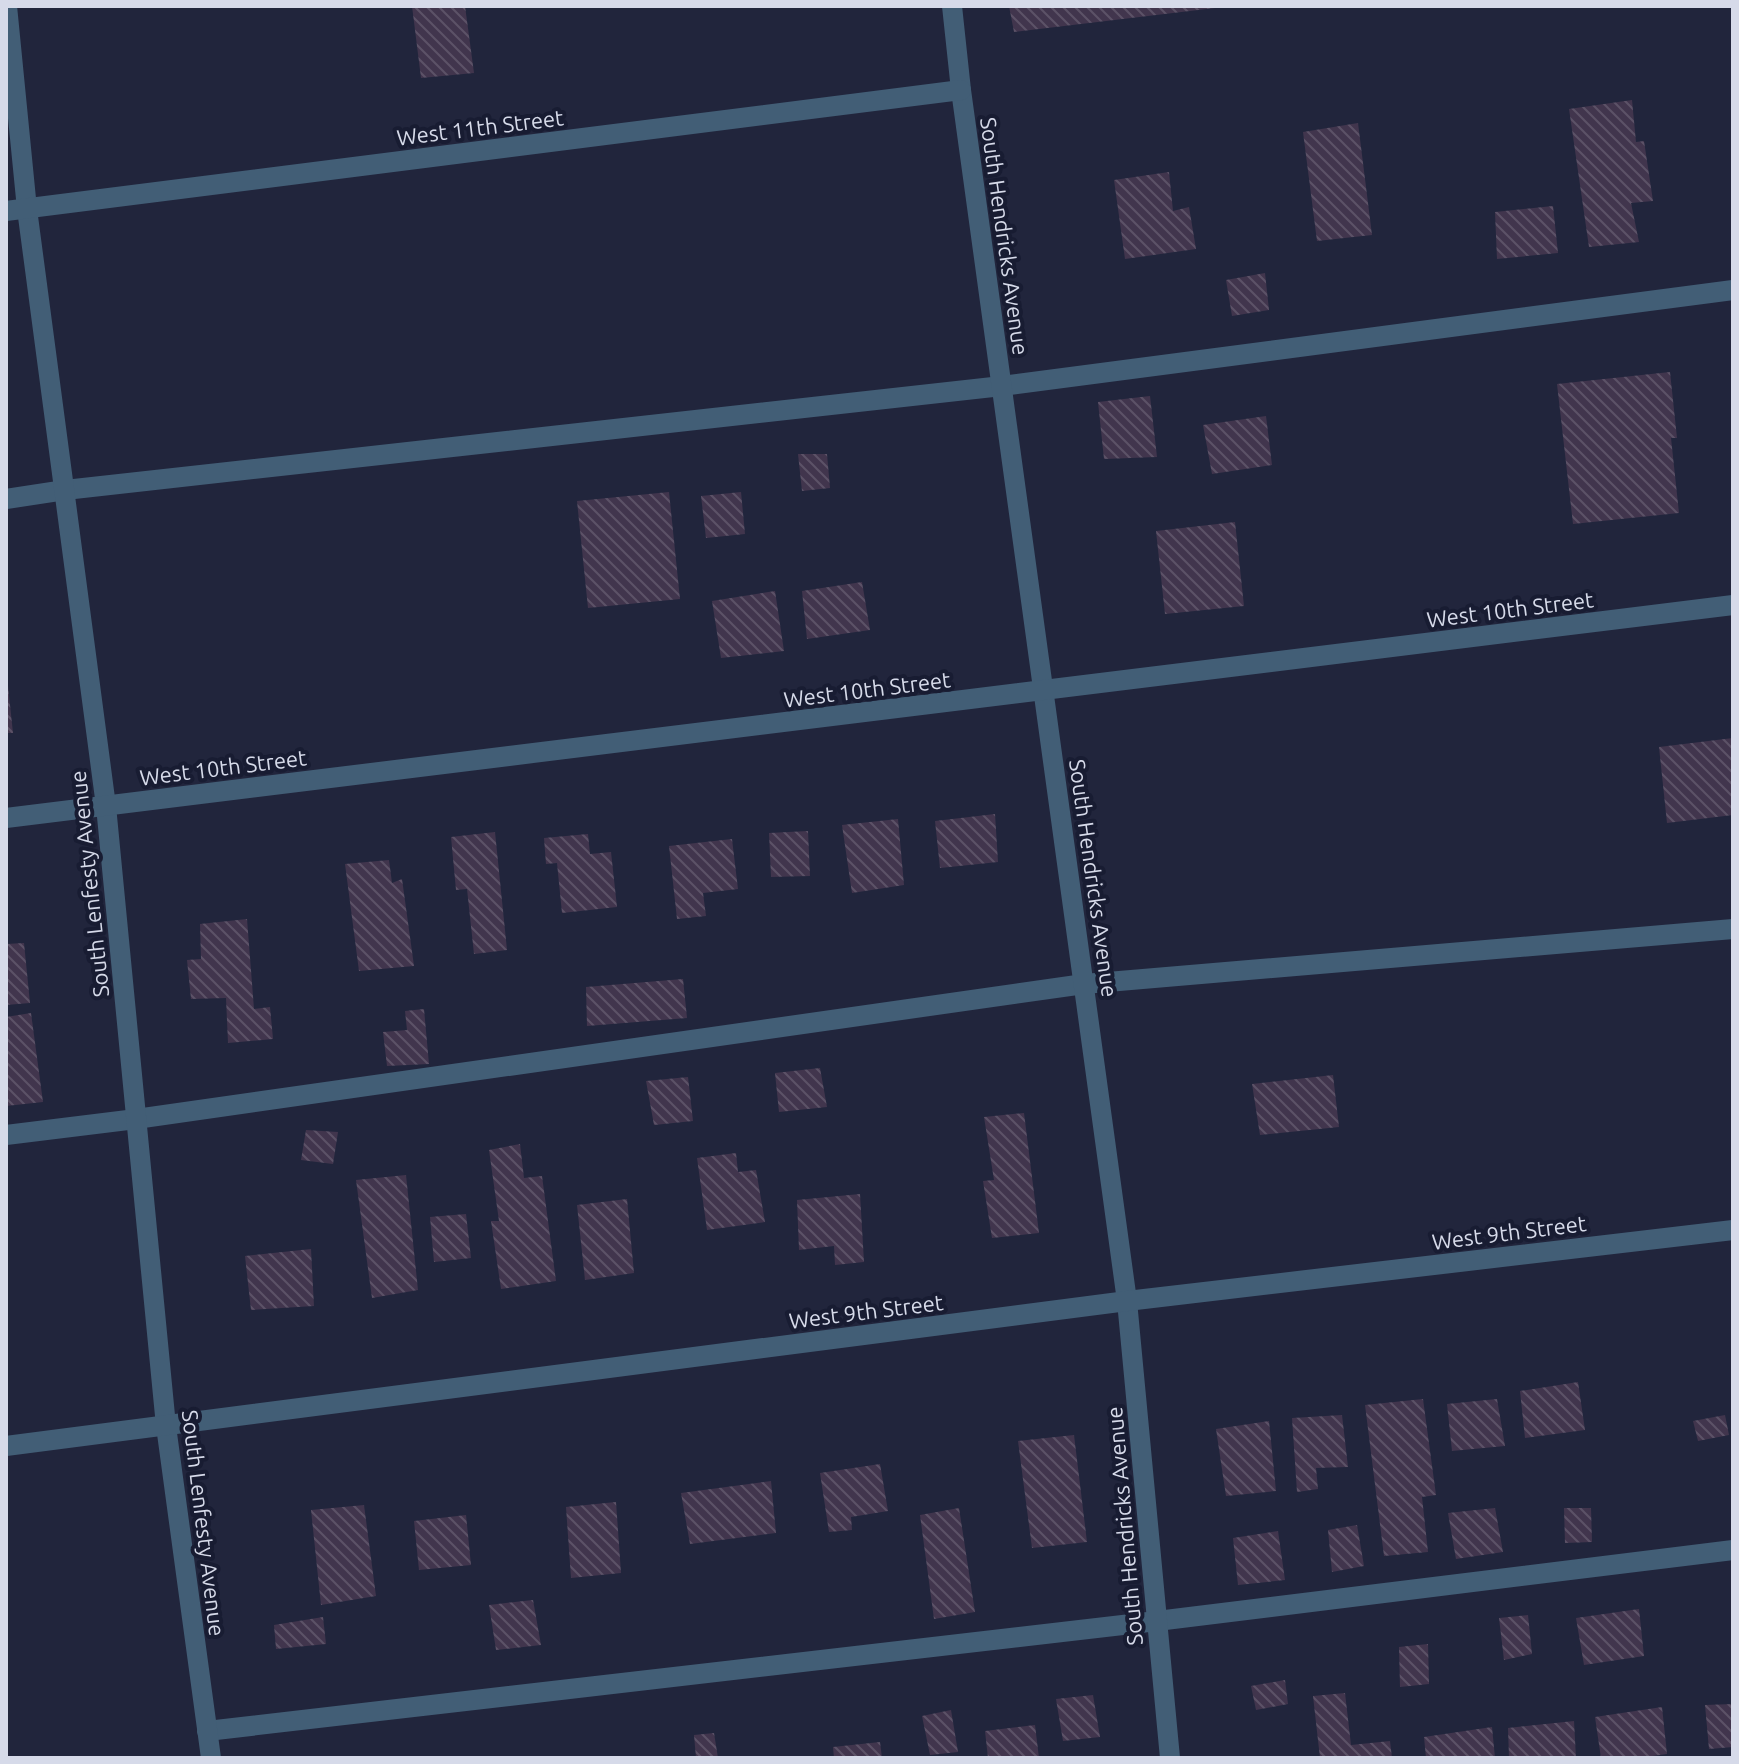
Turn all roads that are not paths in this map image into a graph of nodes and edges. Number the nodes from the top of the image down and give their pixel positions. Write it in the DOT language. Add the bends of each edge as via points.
graph roads {
  1 [pos="7,6"];
  2 [pos="952,6"];
  3 [pos="961,90"];
  4 [pos="27,209"];
  5 [pos="6,211"];
  6 [pos="1733,290"];
  7 [pos="1002,386"];
  8 [pos="65,490"];
  9 [pos="6,499"];
  10 [pos="1733,605"];
  11 [pos="1044,691"];
  12 [pos="106,806"];
  13 [pos="6,818"];
  14 [pos="1733,929"];
  15 [pos="1084,984"];
  16 [pos="136,1119"];
  17 [pos="6,1135"];
  18 [pos="1733,1230"];
  19 [pos="1127,1301"];
  20 [pos="166,1426"];
  21 [pos="6,1446"];
  22 [pos="1733,1550"];
  23 [pos="1157,1621"];
  24 [pos="207,1731"];
  25 [pos="211,1758"];
  26 [pos="1170,1758"];
  1 -- 4 [label="street, South Lenfesty Avenue"];
  2 -- 3 [label="street, South Hendricks Avenue"];
  3 -- 4 [label="street, West 11th Street"];
  3 -- 7 [label="street, South Hendricks Avenue"];
  4 -- 5 [label="street, West 11th Street"];
  4 -- 8 [label="street, South Lenfesty Avenue"];
  6 -- 7 [label="street"];
  7 -- 8 [label="street"];
  7 -- 11 [label="street, South Hendricks Avenue"];
  8 -- 9 [label="street"];
  8 -- 12 [label="street, South Lenfesty Avenue"];
  10 -- 11 [label="street, West 10th Street"];
  11 -- 12 [label="street, West 10th Street"];
  11 -- 15 [label="street, South Hendricks Avenue"];
  12 -- 13 [label="street, West 10th Street"];
  12 -- 16 [label="street, South Lenfesty Avenue"];
  14 -- 15 [label="street"];
  15 -- 16 [label="street"];
  15 -- 19 [label="street, South Hendricks Avenue"];
  16 -- 17 [label="street"];
  16 -- 20 [label="street, South Lenfesty Avenue"];
  18 -- 19 [label="street, West 9th Street"];
  19 -- 20 [label="street, West 9th Street"];
  19 -- 23 [label="street, South Hendricks Avenue"];
  20 -- 21 [label="street, West 9th Street"];
  20 -- 24 [label="street, South Lenfesty Avenue"];
  22 -- 23 [label="street"];
  23 -- 24 [label="street"];
  23 -- 26 [label="street, South Hendricks Avenue"];
  24 -- 25 [label="street, South Lenfesty Avenue"];
}
